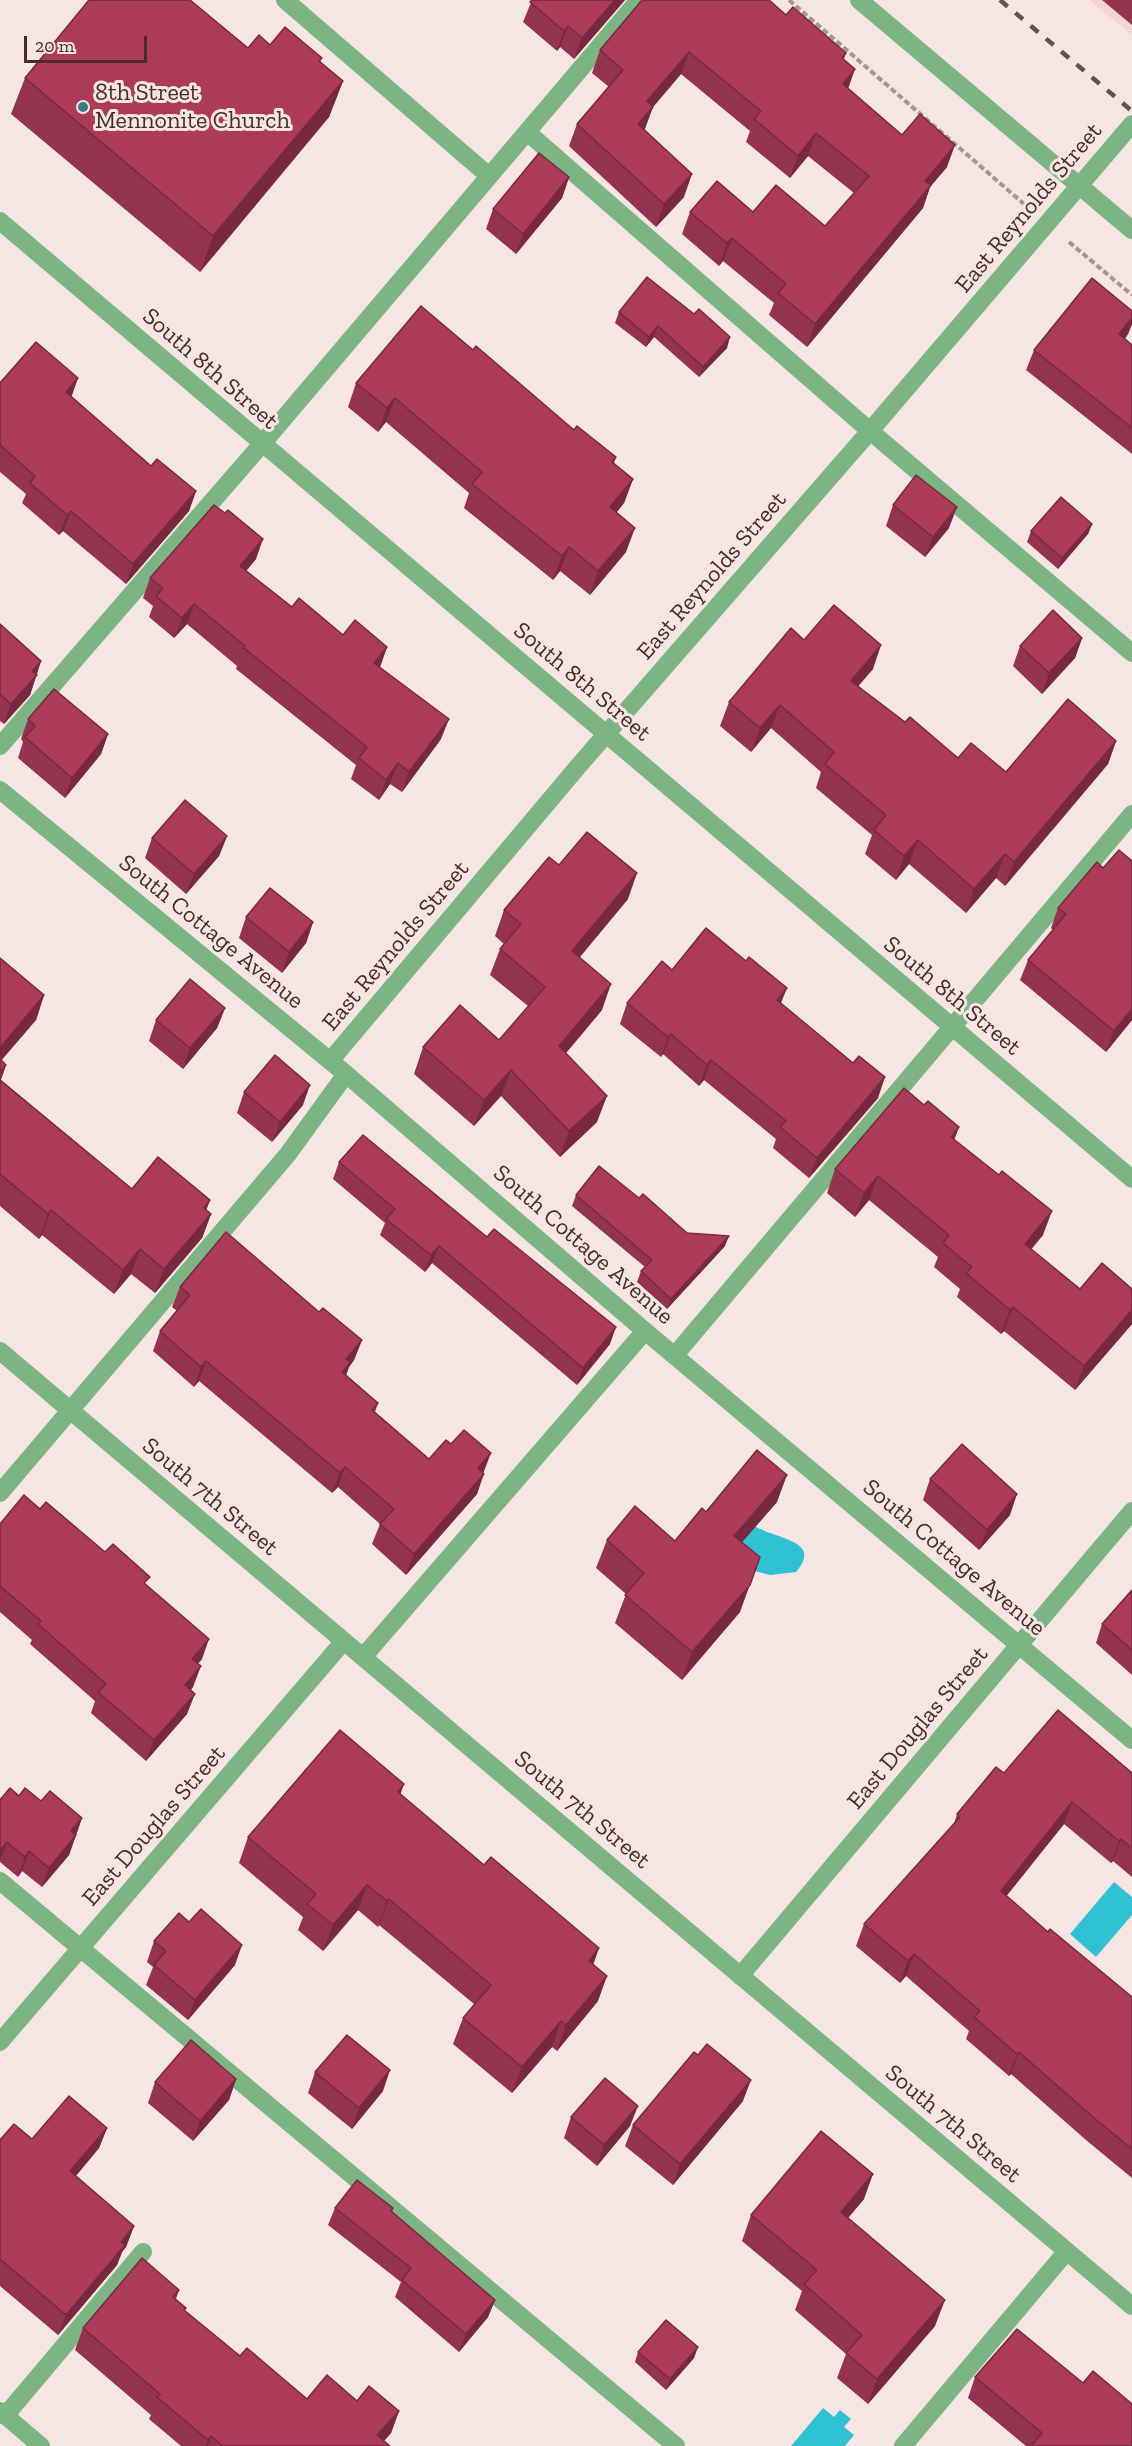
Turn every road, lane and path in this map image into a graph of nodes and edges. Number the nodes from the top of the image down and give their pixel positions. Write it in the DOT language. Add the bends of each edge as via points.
graph roads {
  1 [pos="285,0"];
  2 [pos="639,0"];
  3 [pos="789,0"];
  4 [pos="859,0"];
  5 [pos="1132,124"];
  6 [pos="526,132"];
  7 [pos="489,176"];
  8 [pos="1079,187"];
  9 [pos="0,221"];
  10 [pos="1047,224"];
  11 [pos="1132,230"];
  12 [pos="1132,295"];
  13 [pos="870,431"];
  14 [pos="261,445"];
  15 [pos="1132,652"];
  16 [pos="606,733"];
  17 [pos="0,746"];
  18 [pos="0,790"];
  19 [pos="1132,814"];
  20 [pos="952,1029"];
  21 [pos="330,1061"];
  22 [pos="346,1074"];
  23 [pos="1132,1179"];
  24 [pos="645,1331"];
  25 [pos="0,1351"];
  26 [pos="675,1355"];
  27 [pos="70,1410"];
  28 [pos="0,1493"];
  29 [pos="1132,1511"];
  30 [pos="344,1641"];
  31 [pos="1020,1645"];
  32 [pos="363,1657"];
  33 [pos="1132,1740"];
  34 [pos="0,1881"];
  35 [pos="80,1948"];
  36 [pos="740,1976"];
  37 [pos="0,2042"];
  38 [pos="1067,2251"];
  39 [pos="144,2252"];
  40 [pos="1132,2306"];
  41 [pos="2,2413"];
  42 [pos="41,2446"];
  43 [pos="676,2446"];
  44 [pos="903,2446"];
  1 -- 7 [label="street"];
  2 -- 6 [label="street"];
  3 -- 10 [label="path"];
  4 -- 8 [label="street"];
  5 -- 8 [label="street, East Reynolds Street"];
  6 -- 7 [label="street"];
  6 -- 13 [label="street"];
  7 -- 14 [label="street"];
  8 -- 10 [label="street, East Reynolds Street"];
  8 -- 11 [label="street"];
  9 -- 14 [label="street, South 8th Street"];
  10 -- 12 [label="path"];
  10 -- 13 [label="street, East Reynolds Street"];
  13 -- 15 [label="street"];
  13 -- 16 [label="street, East Reynolds Street"];
  14 -- 16 [label="street, South 8th Street"];
  14 -- 17 [label="street"];
  16 -- 20 [label="street, South 8th Street"];
  16 -- 21 [label="street, East Reynolds Street"];
  18 -- 21 [label="street, South Cottage Avenue"];
  19 -- 20 [label="street"];
  20 -- 23 [label="street, South 8th Street"];
  20 -- 26 [label="street"];
  21 -- 22 [label="street, South Cottage Avenue"];
  22 -- 24 [label="street, South Cottage Avenue"];
  22 -- 27 [label="street" via="288,1154"];
  24 -- 26 [label="street, South Cottage Avenue"];
  24 -- 32 [label="street"];
  25 -- 27 [label="street, South 7th Street"];
  26 -- 31 [label="street, South Cottage Avenue"];
  27 -- 28 [label="street"];
  27 -- 30 [label="street, South 7th Street"];
  29 -- 31 [label="street, East Douglas Street"];
  30 -- 32 [label="street, South 7th Street"];
  30 -- 35 [label="street, East Douglas Street"];
  31 -- 33 [label="street, South Cottage Avenue"];
  31 -- 36 [label="street, East Douglas Street"];
  32 -- 36 [label="street, South 7th Street"];
  34 -- 35 [label="street"];
  35 -- 37 [label="street, East Douglas Street"];
  35 -- 43 [label="street"];
  36 -- 38 [label="street, South 7th Street"];
  38 -- 40 [label="street, South 7th Street"];
  38 -- 44 [label="street"];
  39 -- 41 [label="street"];
  41 -- 42 [label="street"];
}
